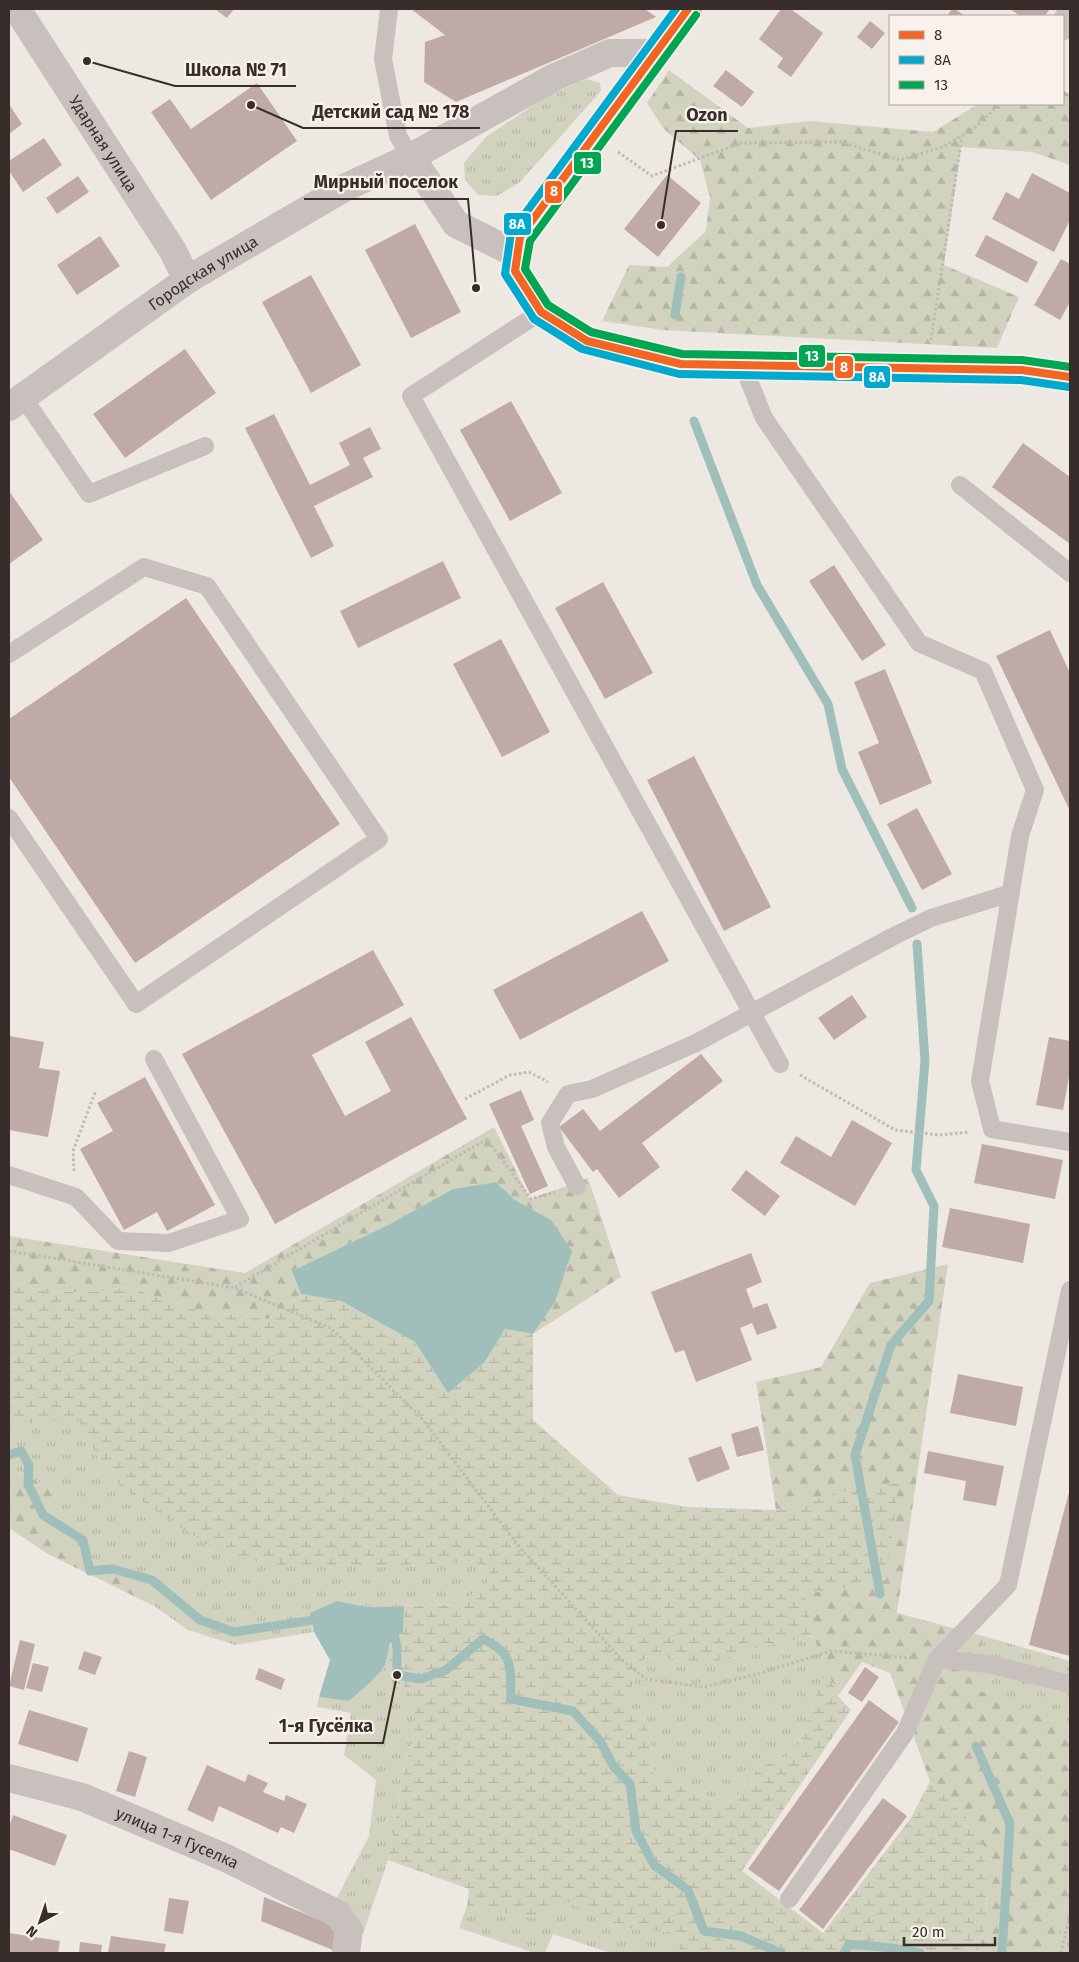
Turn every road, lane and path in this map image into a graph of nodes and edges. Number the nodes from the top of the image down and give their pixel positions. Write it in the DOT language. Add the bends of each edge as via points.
graph roads {
  1 [pos="17,9"];
  2 [pos="389,9"];
  3 [pos="688,9"];
  4 [pos="656,53"];
  5 [pos="999,105"];
  6 [pos="962,135"];
  7 [pos="595,136"];
  8 [pos="411,157"];
  9 [pos="518,255"];
  10 [pos="187,280"];
  11 [pos="541,312"];
  12 [pos="743,366"];
  13 [pos="927,368"];
  14 [pos="1070,377"];
  15 [pos="16,402"];
  16 [pos="205,446"];
  17 [pos="960,485"];
  18 [pos="1070,573"];
  19 [pos="9,654"];
  20 [pos="9,818"];
  21 [pos="1011,893"];
  22 [pos="752,1014"];
  23 [pos="154,1059"];
  24 [pos="780,1064"];
  25 [pos="96,1090"];
  26 [pos="568,1094"];
  27 [pos="465,1099"];
  28 [pos="940,1135"];
  29 [pos="1070,1142"];
  30 [pos="9,1175"];
  31 [pos="577,1186"];
  32 [pos="76,1197"];
  33 [pos="9,1251"];
  34 [pos="235,1288"];
  35 [pos="1070,1290"];
  36 [pos="937,1659"];
  37 [pos="1070,1684"];
  38 [pos="9,1778"];
  39 [pos="789,1899"];
  40 [pos="1070,1914"];
  41 [pos="346,1953"];
  42 [pos="1061,1953"];
  1 -- 10 [label="street, Ударная улица" via="173,251"];
  2 -- 8 [label="lane" via="383,59 398,136"];
  3 -- 4 [label="main road"];
  4 -- 7 [label="main road"];
  4 -- 8 [label="street, Городская улица" via="610,53 553,78"];
  5 -- 6 [label="path"];
  6 -- 7 [label="path" via="943,146 900,160 842,142 741,143 652,176"];
  6 -- 13 [label="path"];
  7 -- 9 [label="main road" via="520,237"];
  8 -- 9 [label="street" via="456,224"];
  8 -- 10 [label="street, Городская улица" via="346,187"];
  9 -- 11 [label="main road" via="515,272"];
  10 -- 15 [label="street, Городская улица"];
  11 -- 12 [label="main road" via="587,341 681,364"];
  11 -- 22 [label="lane" via="411,396"];
  12 -- 13 [label="main road"];
  12 -- 21 [label="lane" via="764,418 919,643 983,670 1035,790 1020,836"];
  13 -- 14 [label="main road" via="1022,370"];
  15 -- 16 [label="lane" via="88,494"];
  17 -- 18 [label="lane"];
  19 -- 20 [label="lane" via="144,567 207,586 380,839 136,1004"];
  21 -- 22 [label="lane" via="923,922"];
  21 -- 29 [label="lane" via="980,1081 992,1129"];
  22 -- 24 [label="lane"];
  22 -- 26 [label="lane" via="601,1085"];
  23 -- 32 [label="lane" via="240,1220 169,1243 118,1241"];
  24 -- 28 [label="path" via="895,1130"];
  25 -- 32 [label="path" via="73,1151"];
  26 -- 27 [label="path" via="529,1072 510,1076"];
  26 -- 31 [label="lane" via="550,1123 556,1147"];
  30 -- 32 [label="lane"];
  31 -- 34 [label="path" via="531,1199 486,1139"];
  33 -- 34 [label="path"];
  34 -- 36 [label="path" via="331,1328 424,1421 516,1543 623,1661 646,1679 703,1687 831,1651"];
  35 -- 36 [label="lane" via="1008,1585"];
  36 -- 37 [label="lane" via="988,1664"];
  36 -- 39 [label="lane" via="904,1733"];
  38 -- 41 [label="street, улица 1-я Гуселка" via="82,1798 226,1858 338,1914 349,1930"];
  40 -- 42 [label="path"];
}
